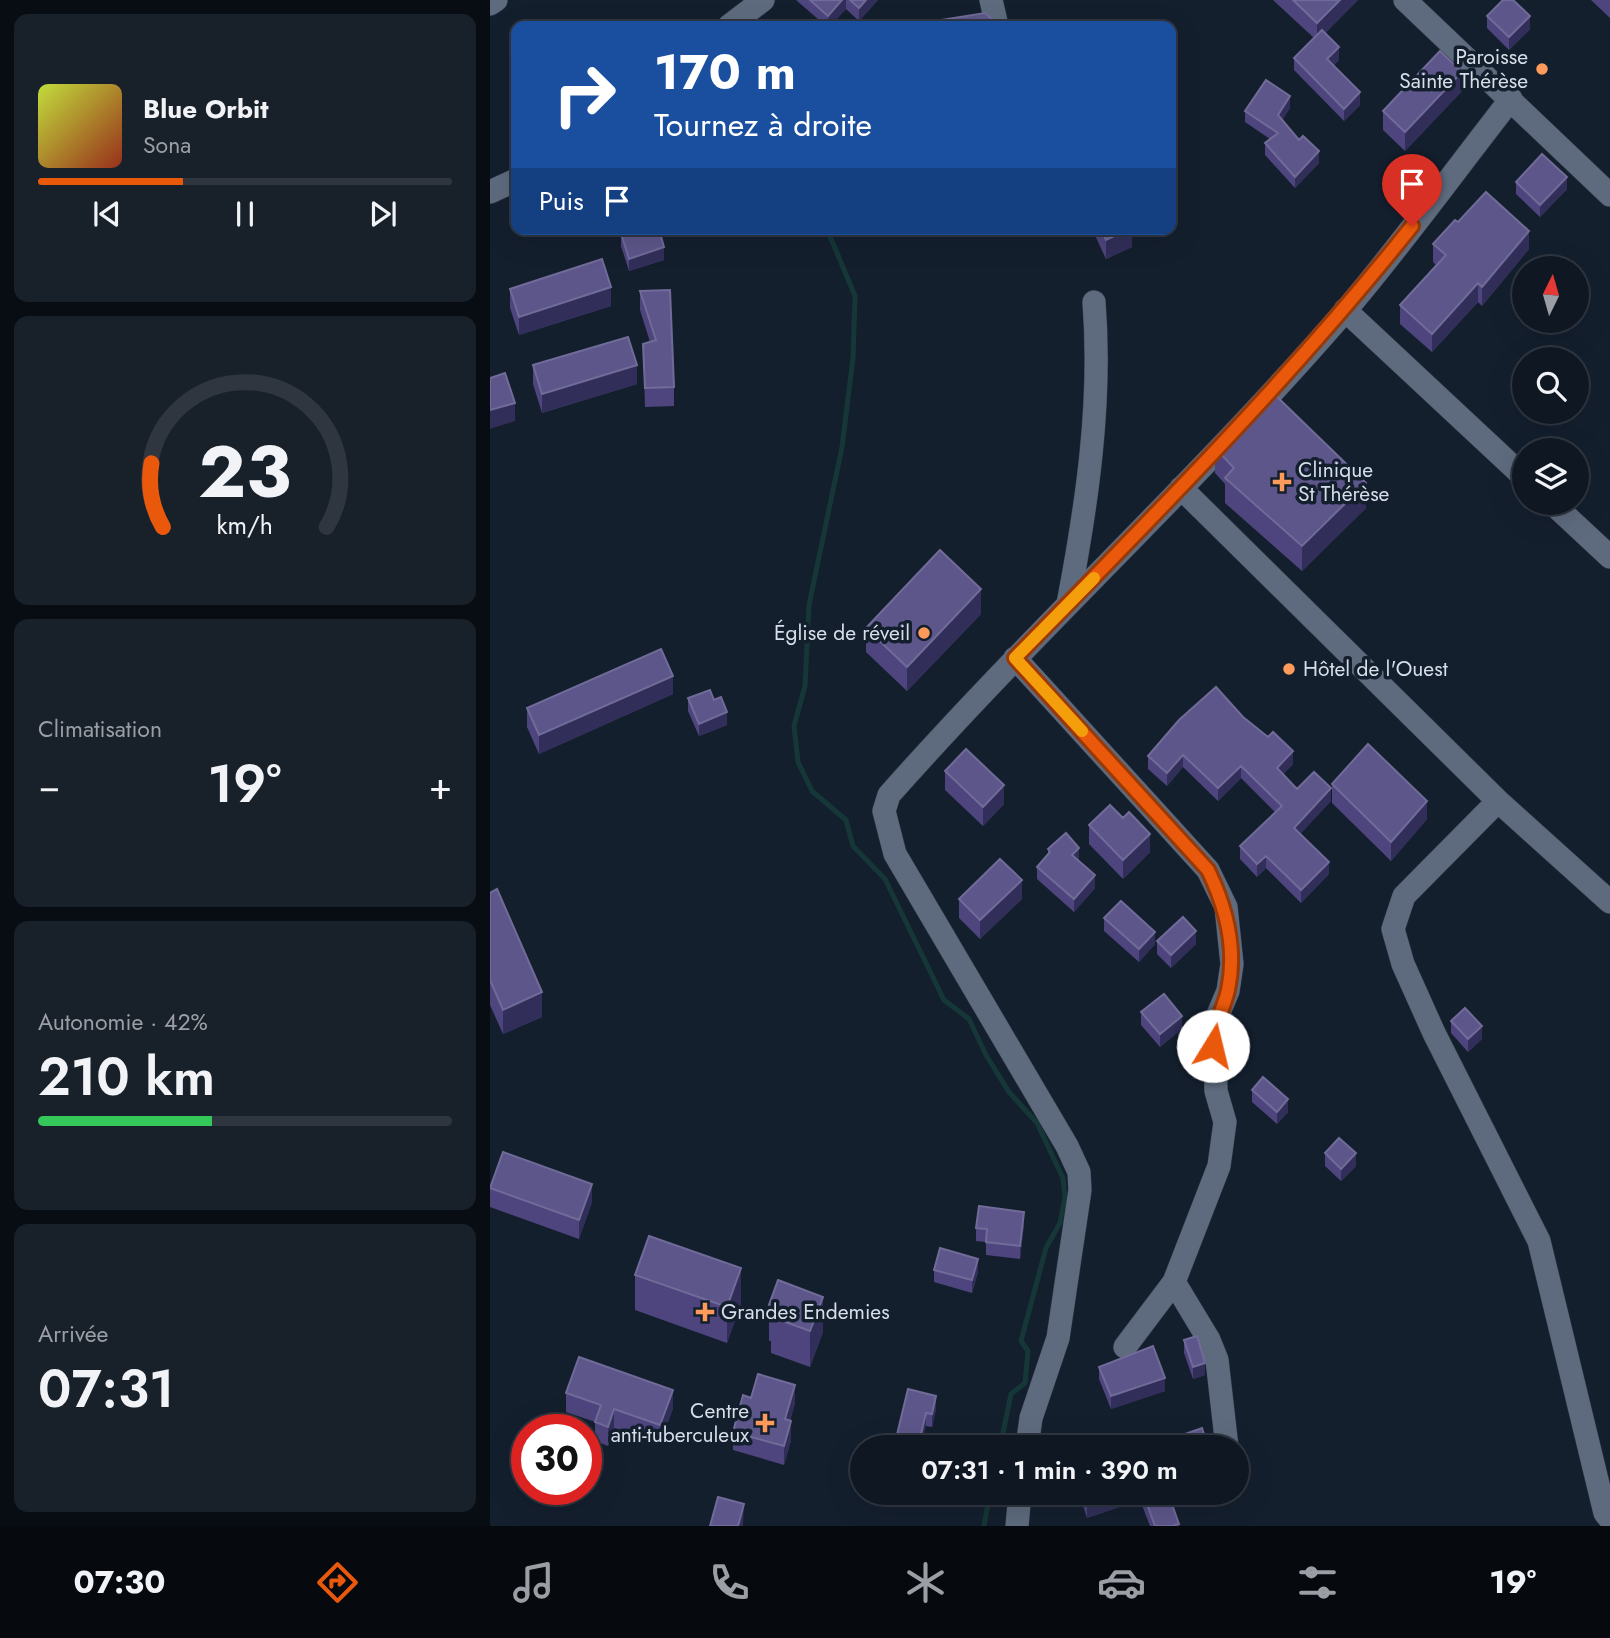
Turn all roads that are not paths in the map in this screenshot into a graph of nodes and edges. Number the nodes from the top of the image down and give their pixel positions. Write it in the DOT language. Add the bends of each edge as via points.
graph roads {
  1 [pos="496,0"];
  2 [pos="763,0"];
  3 [pos="991,0"];
  4 [pos="1405,0"];
  5 [pos="490,4"];
  6 [pos="736,21"];
  7 [pos="996,21"];
  8 [pos="1511,99"];
  9 [pos="511,182"];
  10 [pos="490,192"];
  11 [pos="1610,195"];
  12 [pos="1094,302"];
  13 [pos="1345,310"];
  14 [pos="1512,466"];
  15 [pos="1181,488"];
  16 [pos="1565,515"];
  17 [pos="1610,557"];
  18 [pos="1068,604"];
  19 [pos="1015,658"];
  20 [pos="1497,801"];
  21 [pos="1610,902"];
  22 [pos="1174,1282"];
  23 [pos="1125,1347"];
  24 [pos="1029,1435"];
  25 [pos="1226,1435"];
  26 [pos="1019,1505"];
  27 [pos="1610,1519"];
  28 [pos="1017,1526"];
  1 -- 5 [label="street"];
  2 -- 6 [label="street"];
  3 -- 7 [label="street"];
  4 -- 8 [label="street"];
  8 -- 11 [label="street"];
  8 -- 13 [label="street"];
  9 -- 10 [label="street"];
  12 -- 18 [label="street" via="1097,388 1084,513"];
  13 -- 14 [label="street"];
  13 -- 15 [label="street"];
  15 -- 18 [label="street"];
  15 -- 20 [label="street"];
  16 -- 17 [label="street"];
  18 -- 19 [label="street"];
  19 -- 22 [label="street" via="1208,870 1226,907 1231,964 1228,991 1214,1024 1213,1046 1216,1091 1226,1122 1219,1166"];
  19 -- 24 [label="street" via="889,795 884,811 895,854 1068,1146 1079,1172 1058,1338"];
  20 -- 21 [label="street"];
  20 -- 27 [label="street" via="1404,896 1393,929 1403,964 1434,1033 1539,1241"];
  22 -- 23 [label="street"];
  22 -- 25 [label="street" via="1217,1360"];
  26 -- 28 [label="street"];
}
